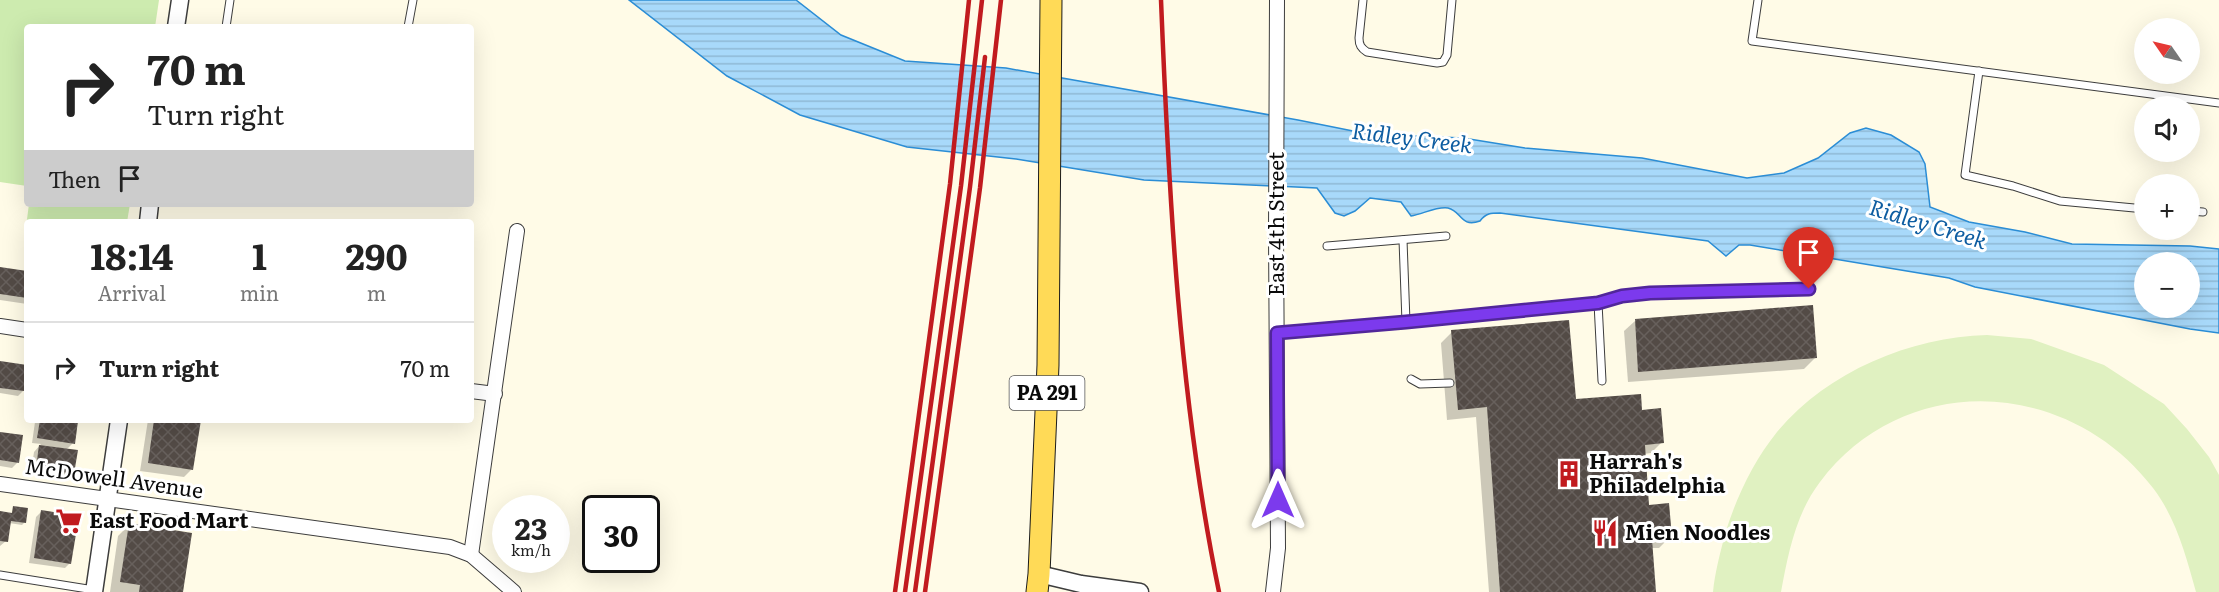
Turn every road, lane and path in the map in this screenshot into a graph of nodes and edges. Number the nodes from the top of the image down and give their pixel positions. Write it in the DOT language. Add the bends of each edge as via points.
graph roads {
  1 [pos="180,0"];
  2 [pos="230,0"];
  3 [pos="413,0"];
  4 [pos="1051,0"];
  5 [pos="1277,0"];
  6 [pos="1363,0"];
  7 [pos="1452,0"];
  8 [pos="1758,0"];
  9 [pos="176,24"];
  10 [pos="226,24"];
  11 [pos="409,24"];
  12 [pos="1979,71"];
  13 [pos="2219,103"];
  14 [pos="2134,207"];
  15 [pos="2200,212"];
  16 [pos="2203,212"];
  17 [pos="517,231"];
  18 [pos="1446,236"];
  19 [pos="1403,240"];
  20 [pos="1327,246"];
  21 [pos="1809,289"];
  22 [pos="1598,303"];
  23 [pos="1406,322"];
  24 [pos="0,326"];
  25 [pos="24,330"];
  26 [pos="1277,333"];
  27 [pos="1411,379"];
  28 [pos="1602,381"];
  29 [pos="1450,383"];
  30 [pos="474,391"];
  31 [pos="495,394"];
  32 [pos="119,423"];
  33 [pos="0,484"];
  34 [pos="107,500"];
  35 [pos="471,555"];
  36 [pos="0,575"];
  37 [pos="1038,583"];
  38 [pos="94,591"];
  39 [pos="514,592"];
  40 [pos="1140,592"];
  41 [pos="1273,592"];
  1 -- 9 [label="street"];
  2 -- 10 [label="lane"];
  3 -- 11 [label="lane"];
  4 -- 37 [label="main road, PA 291" via="1048,365"];
  5 -- 26 [label="street, East 4th Street"];
  6 -- 7 [label="lane" via="1359,38 1362,49 1437,63 1448,55"];
  8 -- 12 [label="lane" via="1752,41"];
  12 -- 13 [label="lane"];
  12 -- 14 [label="lane" via="1965,175 2060,201"];
  15 -- 16 [label="lane"];
  17 -- 31 [label="street"];
  18 -- 19 [label="lane"];
  19 -- 20 [label="lane"];
  19 -- 23 [label="lane"];
  21 -- 22 [label="lane" via="1650,293"];
  22 -- 23 [label="lane"];
  22 -- 28 [label="lane"];
  23 -- 26 [label="lane"];
  24 -- 25 [label="street"];
  26 -- 41 [label="street, East 4th Street" via="1278,548"];
  27 -- 29 [label="lane" via="1420,384"];
  30 -- 31 [label="street"];
  31 -- 35 [label="street"];
  32 -- 34 [label="street"];
  33 -- 34 [label="street, McDowell Avenue"];
  34 -- 35 [label="street, McDowell Avenue" via="450,547"];
  34 -- 38 [label="street"];
  35 -- 39 [label="street"];
  36 -- 38 [label="lane"];
  37 -- 40 [label="street"];
}
